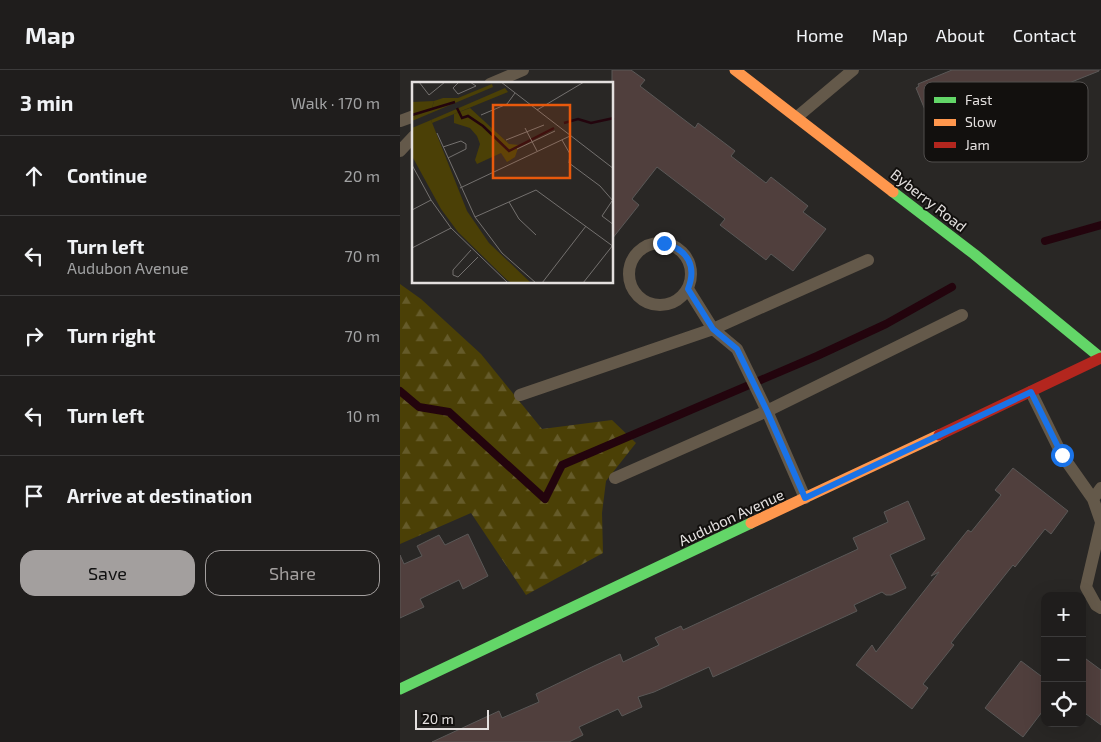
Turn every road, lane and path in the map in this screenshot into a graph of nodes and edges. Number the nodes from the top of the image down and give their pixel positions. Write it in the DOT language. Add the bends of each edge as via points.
graph roads {
  1 [pos="523,70"];
  2 [pos="735,70"];
  3 [pos="853,70"];
  4 [pos="495,82"];
  5 [pos="412,117"];
  6 [pos="797,117"];
  7 [pos="400,121"];
  8 [pos="412,138"];
  9 [pos="400,151"];
  10 [pos="868,260"];
  11 [pos="688,289"];
  12 [pos="962,315"];
  13 [pos="713,329"];
  14 [pos="1101,358"];
  15 [pos="1031,392"];
  16 [pos="520,394"];
  17 [pos="765,406"];
  18 [pos="615,478"];
  19 [pos="1101,488"];
  20 [pos="805,498"];
  21 [pos="1093,499"];
  22 [pos="1101,523"];
  23 [pos="1101,608"];
  24 [pos="400,689"];
  1 -- 4 [label="lane"];
  2 -- 6 [label="street, Byberry Road"];
  3 -- 6 [label="lane"];
  5 -- 7 [label="lane"];
  6 -- 14 [label="street, Byberry Road" via="974,254"];
  8 -- 9 [label="lane"];
  10 -- 13 [label="lane"];
  11 -- 11 [label="lane" via="682,298 660,306 638,297 629,276 635,255 653,243 664,243 682,251 692,269"];
  11 -- 13 [label="lane"];
  12 -- 17 [label="lane"];
  13 -- 16 [label="lane"];
  13 -- 17 [label="lane" via="737,349"];
  14 -- 15 [label="street, Audubon Avenue"];
  15 -- 20 [label="street, Audubon Avenue"];
  15 -- 21 [label="lane" via="1062,455"];
  17 -- 18 [label="lane"];
  17 -- 20 [label="lane"];
  19 -- 21 [label="lane"];
  20 -- 24 [label="street, Audubon Avenue"];
  21 -- 22 [label="lane"];
  22 -- 23 [label="lane" via="1086,587"];
}
